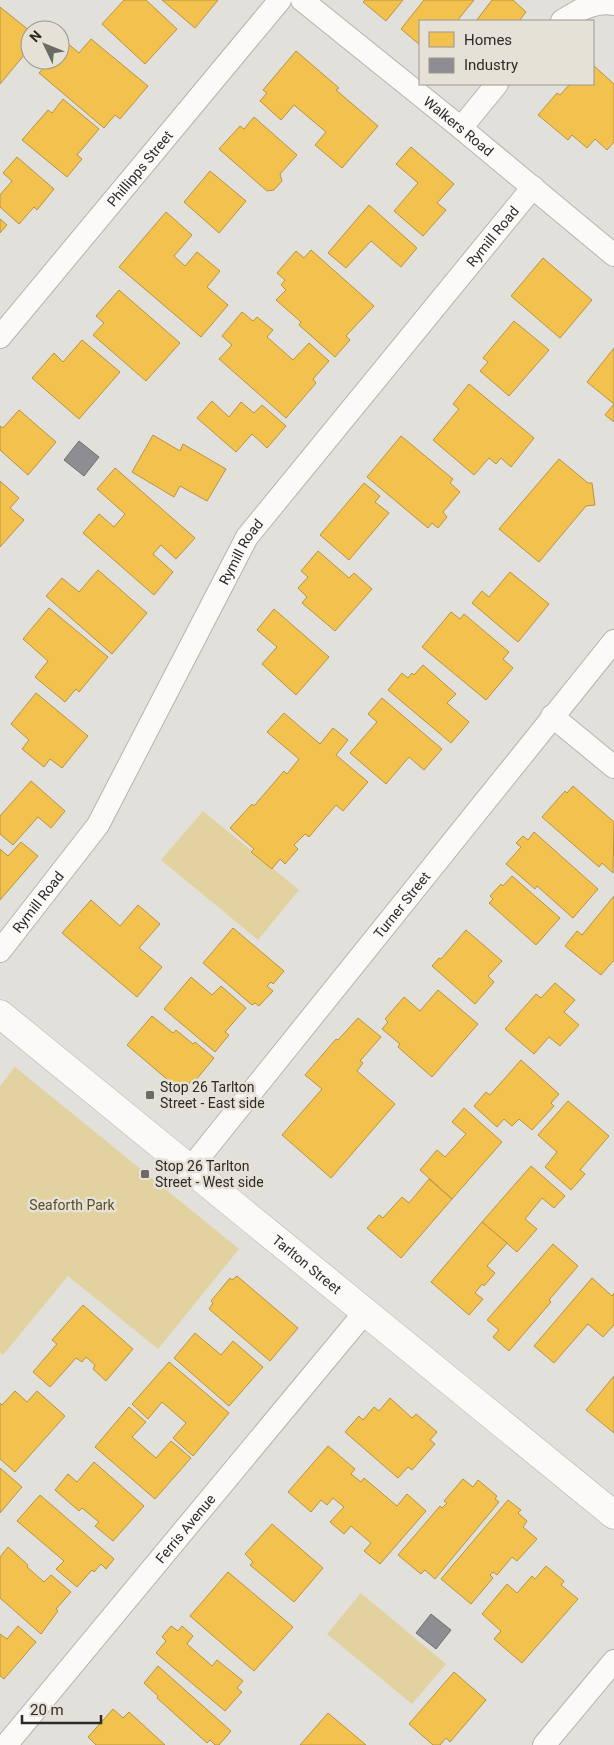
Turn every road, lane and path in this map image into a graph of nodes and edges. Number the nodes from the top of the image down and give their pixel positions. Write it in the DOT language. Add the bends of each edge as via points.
graph roads {
  1 [pos="280,0"];
  2 [pos="302,0"];
  3 [pos="584,4"];
  4 [pos="614,4"];
  5 [pos="563,20"];
  6 [pos="496,85"];
  7 [pos="461,128"];
  8 [pos="533,187"];
  9 [pos="614,255"];
  10 [pos="0,338"];
  11 [pos="614,641"];
  12 [pos="552,716"];
  13 [pos="614,767"];
  14 [pos="0,951"];
  15 [pos="0,1014"];
  16 [pos="189,1170"];
  17 [pos="365,1312"];
  18 [pos="614,1515"];
  19 [pos="614,1661"];
  20 [pos="6,1745"];
  21 [pos="544,1745"];
  1 -- 10 [label="street, Phillipps Street"];
  2 -- 7 [label="street, Walkers Road"];
  3 -- 4 [label="street"];
  3 -- 5 [label="street"];
  6 -- 7 [label="street"];
  7 -- 8 [label="street, Walkers Road"];
  8 -- 9 [label="street, Walkers Road"];
  8 -- 14 [label="street, Rymill Road" via="247,537 98,825"];
  11 -- 12 [label="street, Turner Street"];
  12 -- 13 [label="street"];
  12 -- 16 [label="street, Turner Street"];
  15 -- 16 [label="street, Tarlton Street"];
  16 -- 17 [label="street, Tarlton Street"];
  17 -- 18 [label="street, Tarlton Street"];
  17 -- 20 [label="street, Ferris Avenue"];
  19 -- 21 [label="street"];
}
